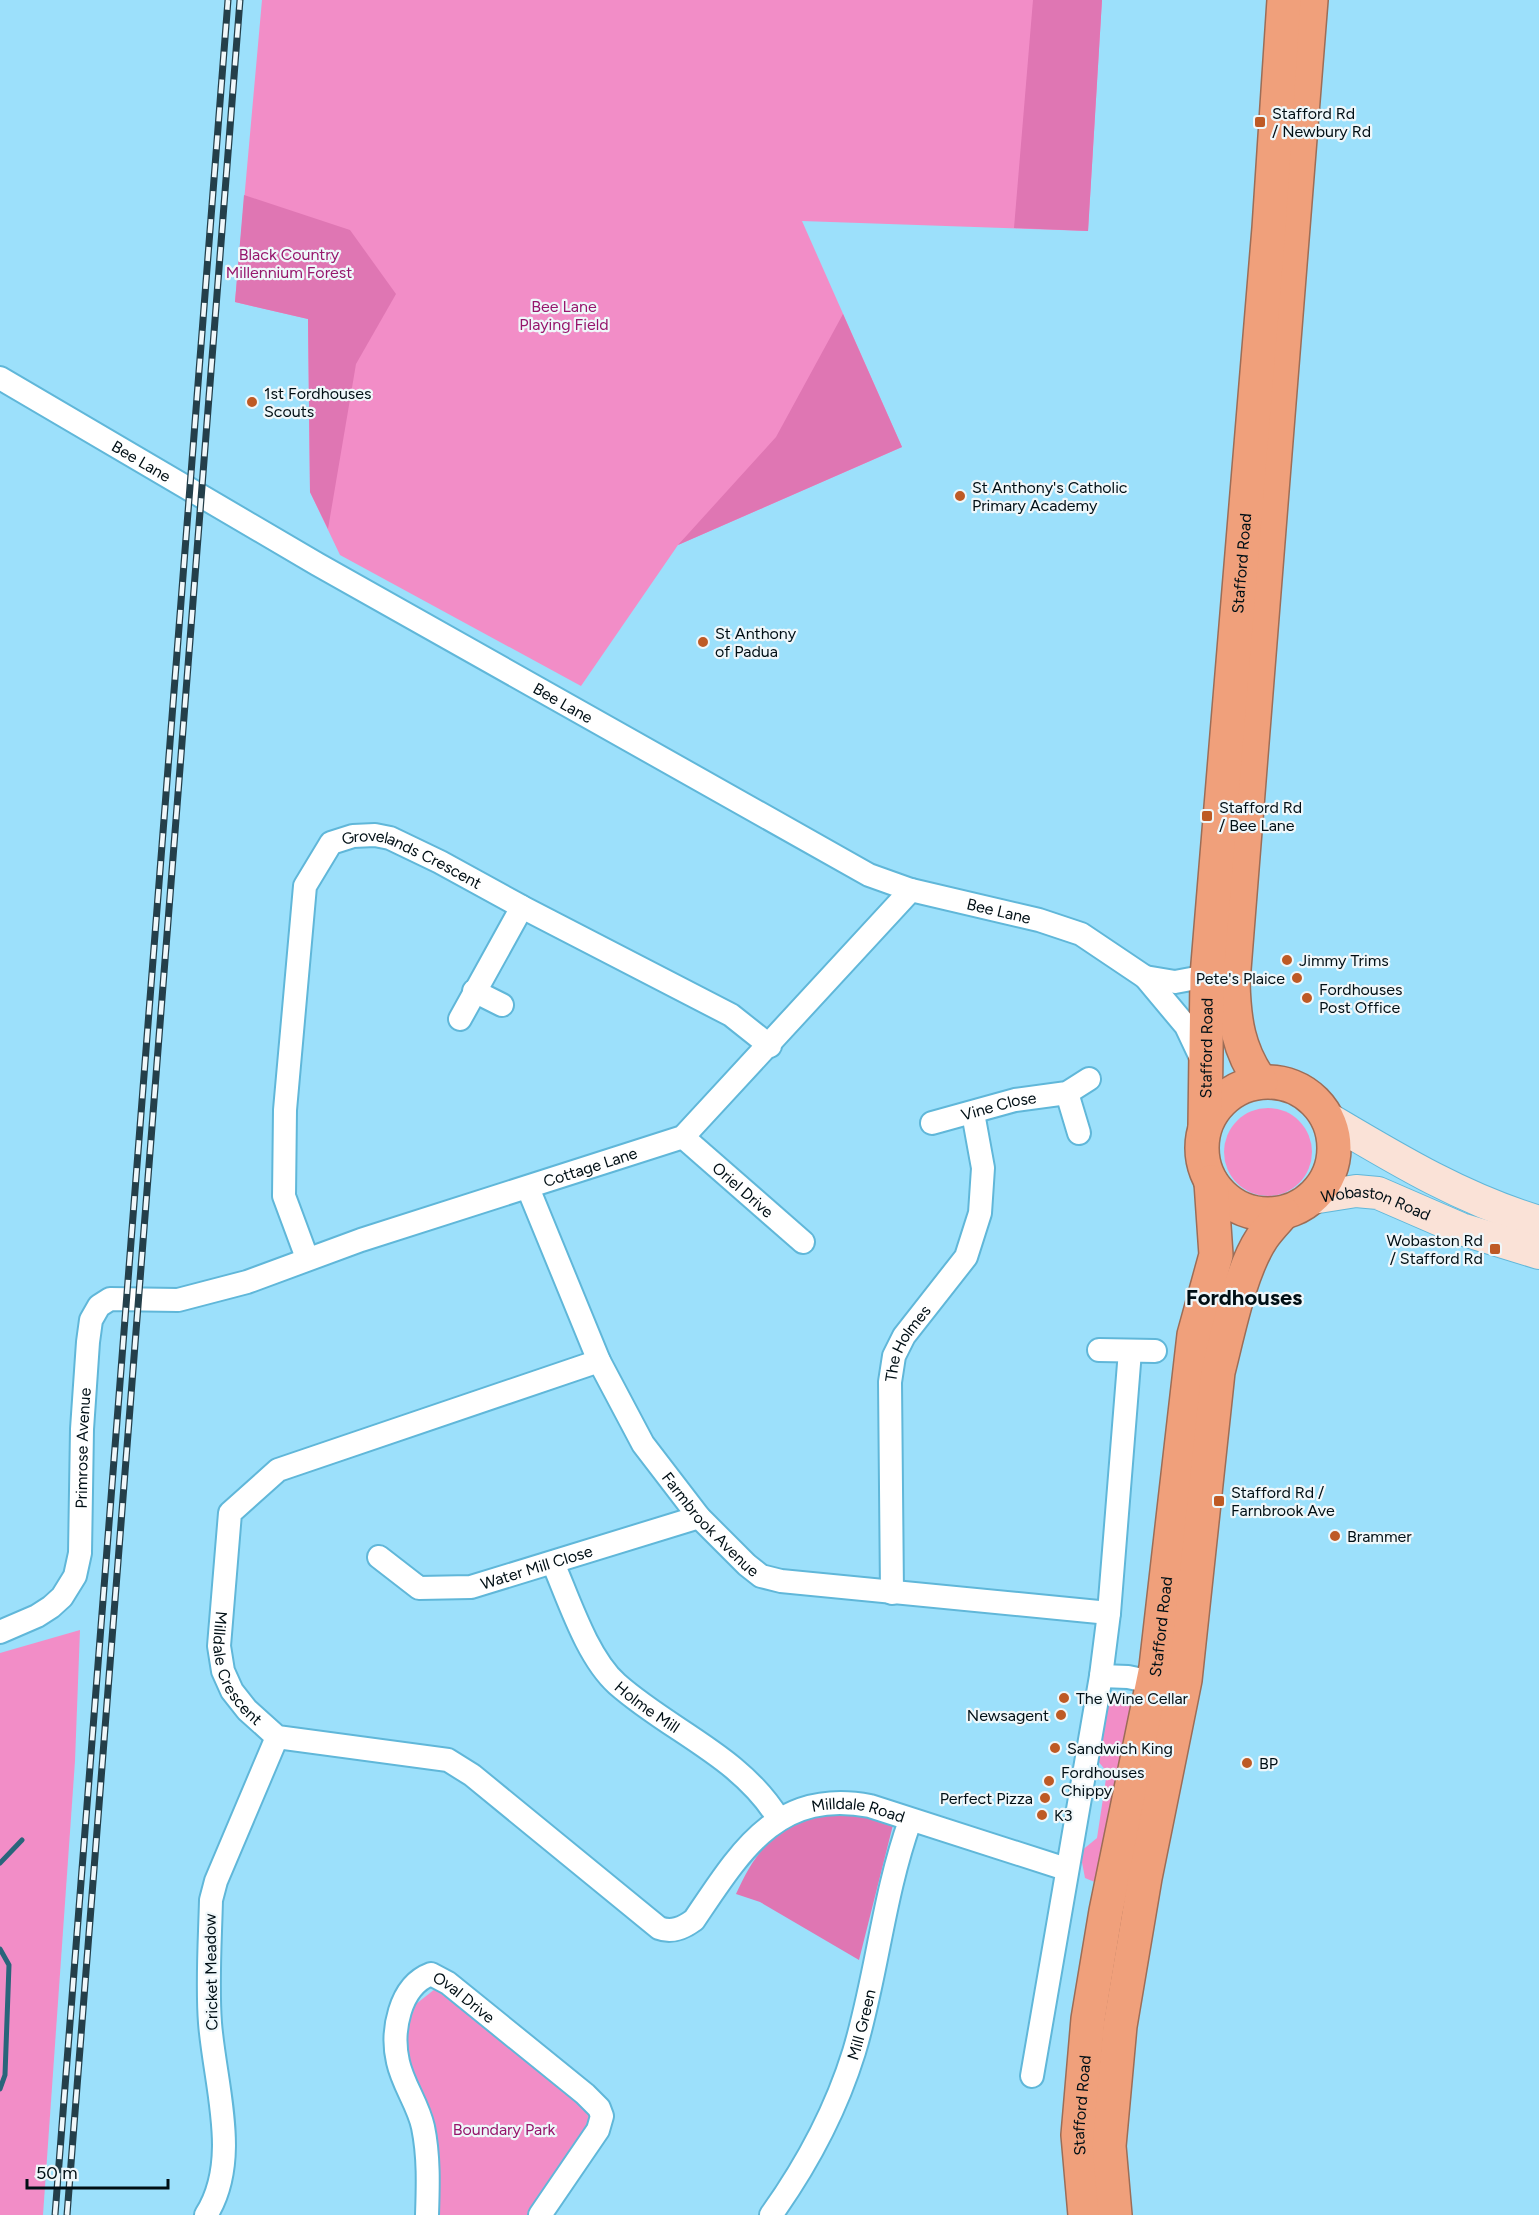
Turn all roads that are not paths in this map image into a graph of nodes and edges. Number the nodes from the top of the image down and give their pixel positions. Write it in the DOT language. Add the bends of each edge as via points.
graph roads {
  1 [pos="1284,0"];
  2 [pos="1311,0"];
  3 [pos="0,378"];
  4 [pos="911,890"];
  5 [pos="522,908"];
  6 [pos="1207,976"];
  7 [pos="1144,977"];
  8 [pos="474,991"];
  9 [pos="502,1005"];
  10 [pos="460,1019"];
  11 [pos="770,1046"];
  12 [pos="1204,1066"];
  13 [pos="1089,1079"];
  14 [pos="1261,1082"];
  15 [pos="1067,1093"];
  16 [pos="973,1113"];
  17 [pos="1327,1118"];
  18 [pos="932,1123"];
  19 [pos="1205,1126"];
  20 [pos="1079,1133"];
  21 [pos="683,1137"];
  22 [pos="1210,1182"];
  23 [pos="528,1188"];
  24 [pos="1312,1198"];
  25 [pos="1283,1213"];
  26 [pos="1539,1222"];
  27 [pos="802,1242"];
  28 [pos="1539,1253"];
  29 [pos="307,1258"];
  30 [pos="178,1300"];
  31 [pos="1098,1350"];
  32 [pos="1130,1351"];
  33 [pos="1155,1351"];
  34 [pos="600,1361"];
  35 [pos="699,1517"];
  36 [pos="379,1557"];
  37 [pos="553,1563"];
  38 [pos="892,1593"];
  39 [pos="1196,1599"];
  40 [pos="1109,1613"];
  41 [pos="0,1632"];
  42 [pos="1101,1676"];
  43 [pos="1152,1682"];
  44 [pos="277,1737"];
  45 [pos="778,1818"];
  46 [pos="910,1821"];
  47 [pos="1066,1869"];
  48 [pos="694,1920"];
  49 [pos="1032,2076"];
  50 [pos="206,2215"];
  51 [pos="427,2215"];
  52 [pos="540,2215"];
  53 [pos="771,2215"];
  54 [pos="1085,2215"];
  55 [pos="1115,2215"];
  1 -- 6 [label="highway, Stafford Road"];
  2 -- 14 [label="highway, Stafford Road" via="1233,982 1236,1031 1242,1051"];
  3 -- 4 [label="street, Bee Lane" via="317,564 858,869"];
  4 -- 7 [label="street, Bee Lane" via="1081,934"];
  4 -- 11 [label="street, Cottage Lane"];
  5 -- 8 [label="street"];
  5 -- 11 [label="street, Grovelands Crescent" via="731,1015"];
  5 -- 29 [label="street, Grovelands Crescent" via="390,838 353,836 331,843 318,864 305,886 285,1110 284,1196"];
  6 -- 7 [label="street, Bee Lane" via="1175,982"];
  6 -- 12 [label="highway, Stafford Road"];
  7 -- 12 [label="street, Bee Lane" via="1186,1026"];
  8 -- 9 [label="street"];
  8 -- 10 [label="street"];
  11 -- 21 [label="street, Cottage Lane"];
  12 -- 19 [label="highway, Stafford Road"];
  13 -- 15 [label="street, Vine Close"];
  14 -- 17 [label="highway" via="1277,1082 1300,1090"];
  14 -- 19 [label="highway" via="1227,1096"];
  15 -- 16 [label="street, Vine Close" via="1015,1100"];
  15 -- 20 [label="street"];
  16 -- 18 [label="street, Vine Close"];
  16 -- 38 [label="street, The Holmes" via="983,1168 980,1213 966,1257 904,1336 894,1356 890,1382"];
  17 -- 24 [label="highway" via="1334,1155 1323,1188"];
  17 -- 26 [label="street" via="1418,1173 1495,1209"];
  19 -- 22 [label="highway" via="1201,1145"];
  21 -- 23 [label="street, Cottage Lane"];
  21 -- 27 [label="street, Oriel Drive"];
  22 -- 25 [label="highway" via="1224,1198 1242,1209 1262,1214"];
  22 -- 43 [label="highway, Stafford Road" via="1216,1255 1194,1335"];
  23 -- 29 [label="street, Cottage Lane"];
  23 -- 34 [label="street, Farmbrook Avenue"];
  24 -- 25 [label="highway"];
  24 -- 28 [label="street, Wobaston Road" via="1356,1191 1378,1193 1461,1229"];
  25 -- 39 [label="highway, Stafford Road" via="1252,1259 1218,1372"];
  29 -- 30 [label="street, Cottage Lane" via="247,1282"];
  30 -- 41 [label="street, Primrose Avenue" via="110,1299 99,1306 91,1320 82,1429 80,1553 75,1576 51,1607"];
  31 -- 32 [label="street"];
  32 -- 33 [label="street"];
  32 -- 40 [label="street"];
  34 -- 35 [label="street, Farmbrook Avenue" via="643,1444"];
  34 -- 44 [label="street, Milldale Crescent" via="278,1470 230,1513 219,1646 223,1671 247,1710"];
  35 -- 37 [label="street, Water Mill Close"];
  35 -- 38 [label="street, Farmbrook Avenue" via="761,1576"];
  36 -- 37 [label="street, Water Mill Close" via="419,1588 471,1587"];
  37 -- 45 [label="street, Holme Mill" via="584,1638 616,1683 726,1761 764,1797"];
  38 -- 40 [label="street, Farmbrook Avenue"];
  39 -- 43 [label="highway" via="1180,1621 1168,1680"];
  39 -- 55 [label="highway, Stafford Road" via="1181,1705 1144,1878 1120,2026 1109,2146"];
  40 -- 42 [label="street"];
  42 -- 43 [label="street"];
  42 -- 47 [label="street"];
  43 -- 54 [label="highway, Stafford Road" via="1088,2019 1078,2135"];
  44 -- 48 [label="street, Milldale Crescent" via="448,1760 472,1775 659,1928 674,1930"];
  44 -- 50 [label="street, Cricket Meadow" via="211,1900 210,2022 225,2157 218,2197"];
  45 -- 46 [label="street, Milldale Road" via="802,1808 847,1802"];
  45 -- 48 [label="street, Milldale Road" via="756,1835"];
  46 -- 47 [label="street, Milldale Road"];
  46 -- 53 [label="street, Mill Green" via="890,1887 854,2051 842,2088 814,2146"];
  47 -- 49 [label="street"];
  51 -- 52 [label="street, Oval Drive" via="427,2158 422,2126 398,2062 396,2039 400,2012 409,1990 431,1974 448,1983 599,2108 602,2116 598,2130"];
}
